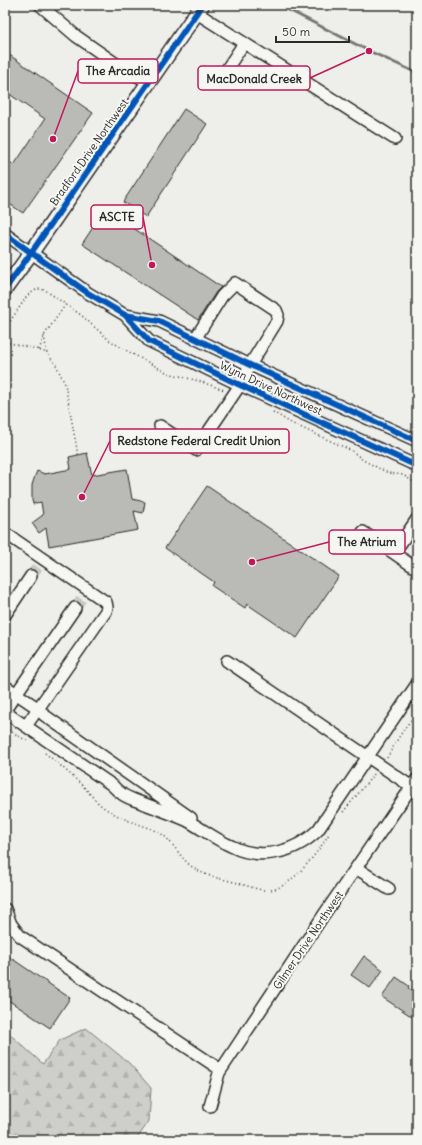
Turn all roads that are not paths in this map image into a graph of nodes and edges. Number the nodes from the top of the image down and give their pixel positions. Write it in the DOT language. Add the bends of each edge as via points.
graph roads {
  1 [pos="40,5"];
  2 [pos="199,9"];
  3 [pos="244,43"];
  4 [pos="149,82"];
  5 [pos="217,84"];
  6 [pos="395,138"];
  7 [pos="5,234"];
  8 [pos="31,253"];
  9 [pos="5,289"];
  10 [pos="125,316"];
  11 [pos="195,339"];
  12 [pos="250,365"];
  13 [pos="240,385"];
  14 [pos="160,426"];
  15 [pos="417,441"];
  16 [pos="417,466"];
  17 [pos="417,519"];
  18 [pos="363,532"];
  19 [pos="5,533"];
  20 [pos="394,553"];
  21 [pos="417,569"];
  22 [pos="31,576"];
  23 [pos="75,608"];
  24 [pos="5,615"];
  25 [pos="227,661"];
  26 [pos="417,684"];
  27 [pos="5,686"];
  28 [pos="16,694"];
  29 [pos="38,709"];
  30 [pos="5,711"];
  31 [pos="26,726"];
  32 [pos="368,757"];
  33 [pos="414,783"];
  34 [pos="206,831"];
  35 [pos="356,868"];
  36 [pos="388,889"];
  37 [pos="5,909"];
  38 [pos="221,1070"];
  39 [pos="210,1106"];
  1 -- 4 [label="street" via="76,36 125,70"];
  2 -- 3 [label="street"];
  2 -- 4 [label="main road, Bradford Drive Northwest"];
  3 -- 5 [label="street"];
  3 -- 6 [label="street"];
  4 -- 8 [label="main road, Bradford Drive Northwest"];
  7 -- 8 [label="street, Wynn Drive Northwest"];
  8 -- 9 [label="main road, Bradford Drive Northwest"];
  8 -- 10 [label="street, Wynn Drive Northwest"];
  10 -- 11 [label="street, Wynn Drive Northwest" via="159,321"];
  10 -- 13 [label="street, Wynn Drive Northwest" via="149,341"];
  11 -- 12 [label="street, Wynn Drive Northwest"];
  11 -- 12 [label="street" via="222,296 235,283 276,310 278,315 277,321"];
  12 -- 13 [label="street"];
  12 -- 15 [label="street, Wynn Drive Northwest"];
  13 -- 14 [label="street" via="196,450"];
  13 -- 16 [label="street, Wynn Drive Northwest"];
  17 -- 20 [label="street"];
  18 -- 20 [label="street"];
  19 -- 29 [label="street" via="40,562 85,593 106,602 107,606"];
  20 -- 21 [label="street"];
  22 -- 24 [label="street"];
  23 -- 28 [label="street"];
  25 -- 32 [label="street"];
  26 -- 32 [label="street"];
  27 -- 28 [label="street"];
  28 -- 29 [label="street"];
  28 -- 30 [label="street"];
  29 -- 31 [label="street"];
  29 -- 34 [label="street" via="189,816"];
  30 -- 31 [label="street"];
  31 -- 34 [label="street" via="122,794 186,820"];
  32 -- 33 [label="street"];
  32 -- 34 [label="street" via="318,830 287,850 268,854 247,853 222,842"];
  33 -- 35 [label="street, Gilmer Drive Northwest"];
  35 -- 36 [label="street"];
  35 -- 38 [label="street, Gilmer Drive Northwest"];
  37 -- 38 [label="street" via="11,924 20,936"];
  38 -- 39 [label="street, Gilmer Drive Northwest"];
}
